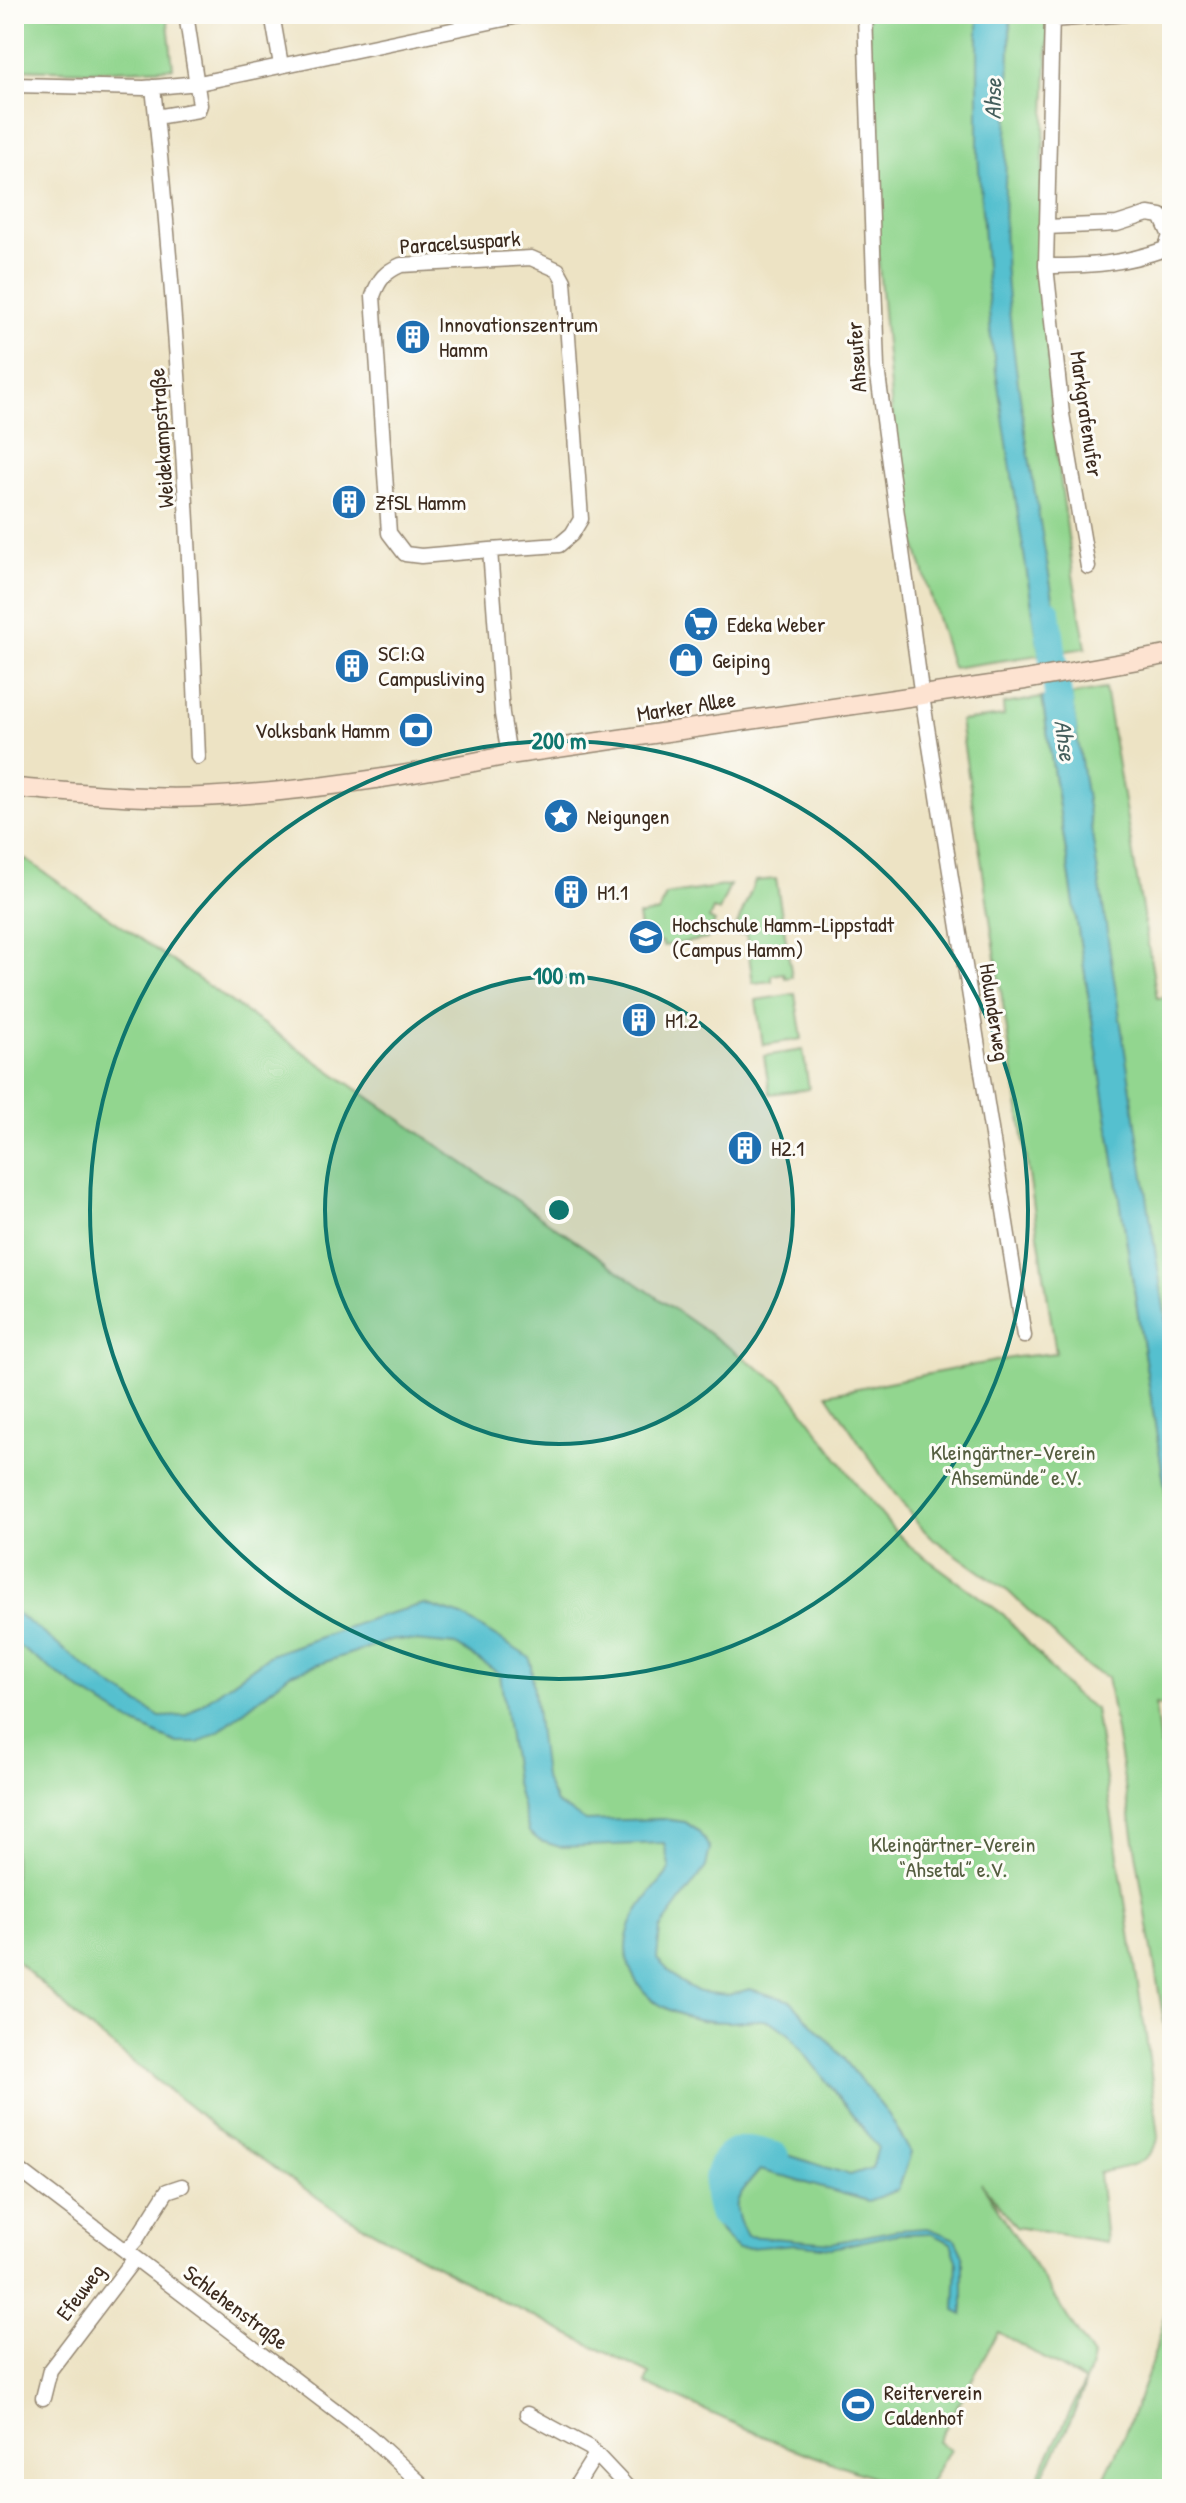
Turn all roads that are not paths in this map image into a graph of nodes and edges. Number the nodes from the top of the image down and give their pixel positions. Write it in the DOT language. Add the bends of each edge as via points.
graph roads {
  1 [pos="186,14"];
  2 [pos="272,14"];
  3 [pos="528,14"];
  4 [pos="865,14"];
  5 [pos="1126,14"];
  6 [pos="1052,17"];
  7 [pos="281,65"];
  8 [pos="204,82"];
  9 [pos="14,85"];
  10 [pos="153,87"];
  11 [pos="156,117"];
  12 [pos="1046,227"];
  13 [pos="1046,266"];
  14 [pos="490,550"];
  15 [pos="1088,567"];
  16 [pos="1172,654"];
  17 [pos="923,694"];
  18 [pos="509,755"];
  19 [pos="198,757"];
  20 [pos="14,788"];
  21 [pos="1024,1336"];
  22 [pos="14,2166"];
  23 [pos="182,2186"];
  24 [pos="131,2254"];
  25 [pos="43,2398"];
  26 [pos="527,2414"];
  27 [pos="596,2454"];
  28 [pos="427,2489"];
  29 [pos="574,2489"];
  30 [pos="629,2489"];
  1 -- 8 [label="street"];
  2 -- 7 [label="street"];
  3 -- 7 [label="street"];
  4 -- 17 [label="street, Ahseufer" via="877,368"];
  5 -- 6 [label="street"];
  6 -- 12 [label="street, Markgrafenufer"];
  7 -- 8 [label="street"];
  8 -- 10 [label="street"];
  8 -- 11 [label="street" via="198,110"];
  9 -- 10 [label="street"];
  10 -- 11 [label="street, Weidekampstraße"];
  11 -- 19 [label="street, Weidekampstraße" via="175,312"];
  12 -- 13 [label="street, Markgrafenufer"];
  12 -- 13 [label="street" via="1117,224 1148,214 1161,216 1170,236 1165,249 1132,261"];
  13 -- 15 [label="street, Markgrafenufer" via="1062,414"];
  14 -- 14 [label="street, Paracelsuspark" via="405,554 389,533 373,296 386,271 401,265 531,258 558,270 564,281 581,519 559,545"];
  14 -- 18 [label="street"];
  16 -- 17 [label="street, Marker Allee"];
  17 -- 18 [label="street, Marker Allee"];
  17 -- 21 [label="street, Holunderweg"];
  18 -- 20 [label="street, Marker Allee" via="343,785 199,797"];
  22 -- 24 [label="street, Schlehenstraße"];
  23 -- 24 [label="street, Efeuweg" via="167,2191"];
  24 -- 25 [label="street, Efeuweg" via="50,2370"];
  24 -- 28 [label="street, Schlehenstraße" via="369,2436"];
  26 -- 27 [label="street"];
  27 -- 29 [label="street"];
  27 -- 30 [label="street"];
}
